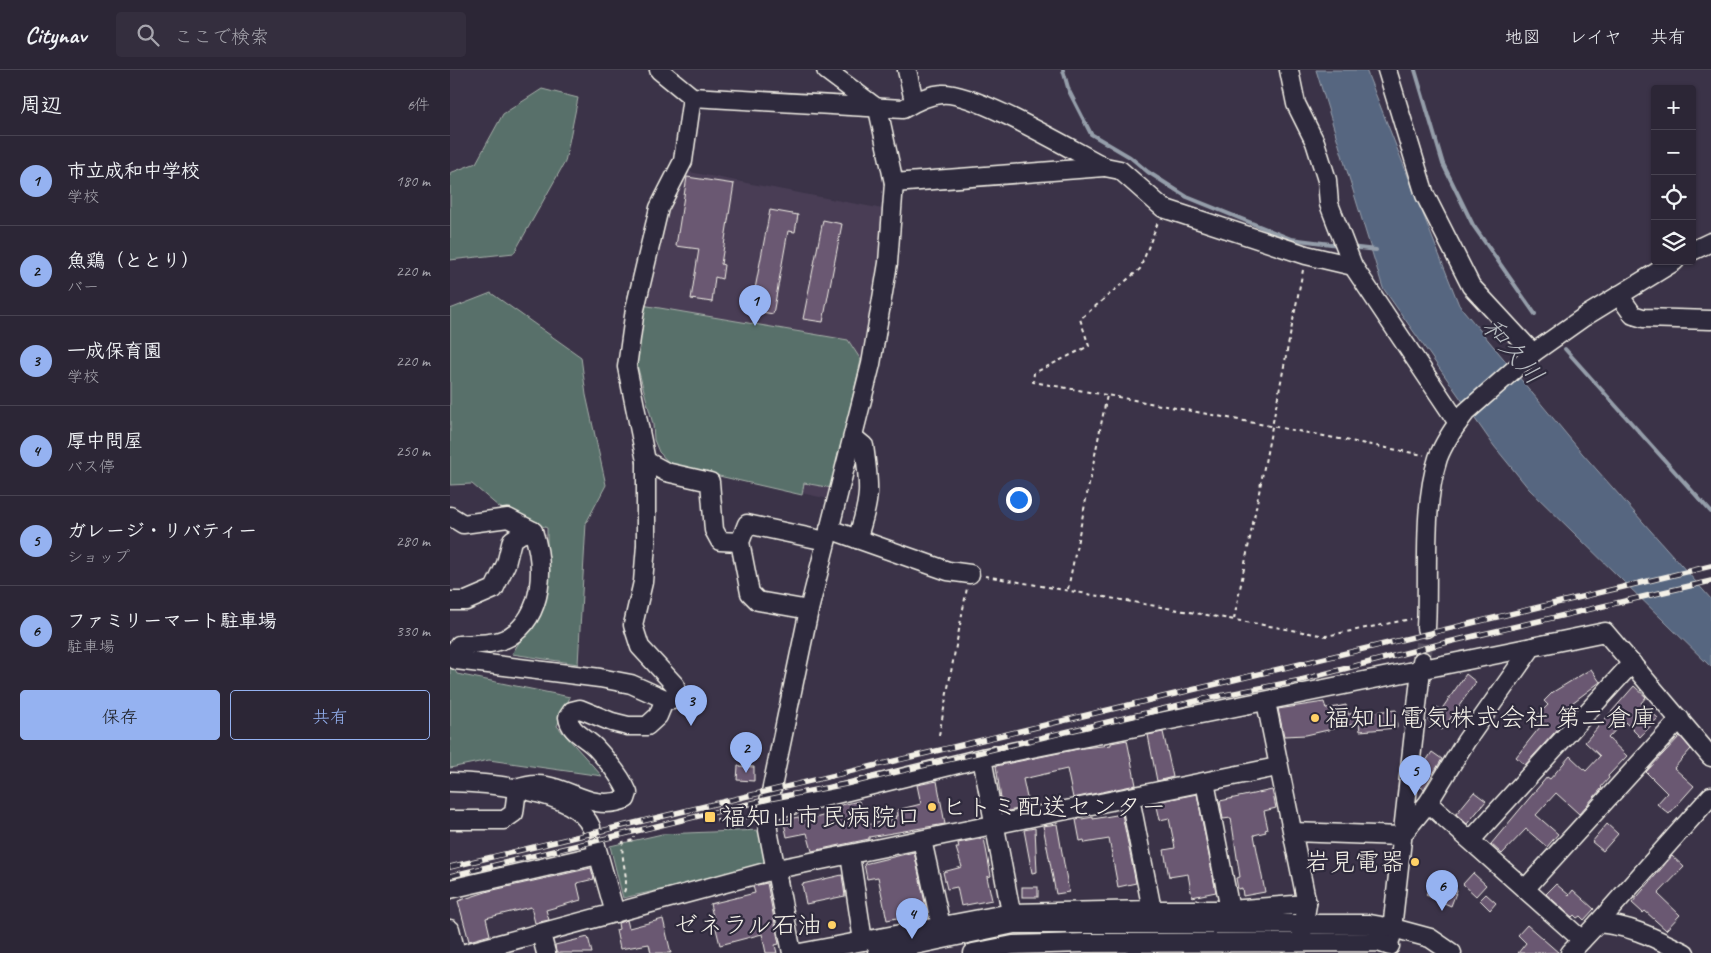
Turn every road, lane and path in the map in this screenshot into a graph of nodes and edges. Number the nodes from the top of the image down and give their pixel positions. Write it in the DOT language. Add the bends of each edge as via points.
graph roads {
  1 [pos="659,70"];
  2 [pos="826,70"];
  3 [pos="907,70"];
  4 [pos="1290,70"];
  5 [pos="1387,70"];
  6 [pos="692,97"];
  7 [pos="914,101"];
  8 [pos="878,109"];
  9 [pos="1105,166"];
  10 [pos="894,183"];
  11 [pos="1164,208"];
  12 [pos="1711,242"];
  13 [pos="1696,248"];
  14 [pos="1306,255"];
  15 [pos="1668,265"];
  16 [pos="1354,266"];
  17 [pos="1619,295"];
  18 [pos="1711,320"];
  19 [pos="1529,357"];
  20 [pos="1107,396"];
  21 [pos="1462,418"];
  22 [pos="1272,427"];
  23 [pos="853,437"];
  24 [pos="1438,457"];
  25 [pos="646,461"];
  26 [pos="450,516"];
  27 [pos="533,532"];
  28 [pos="828,535"];
  29 [pos="857,539"];
  30 [pos="740,542"];
  31 [pos="970,574"];
  32 [pos="1068,589"];
  33 [pos="450,601"];
  34 [pos="810,610"];
  35 [pos="1234,619"];
  36 [pos="1426,622"];
  37 [pos="1532,647"];
  38 [pos="1632,663"];
  39 [pos="1421,665"];
  40 [pos="665,699"];
  41 [pos="1266,702"];
  42 [pos="1680,719"];
  43 [pos="939,735"];
  44 [pos="1711,757"];
  45 [pos="982,758"];
  46 [pos="1277,767"];
  47 [pos="450,782"];
  48 [pos="1205,782"];
  49 [pos="517,789"];
  50 [pos="1711,796"];
  51 [pos="1130,798"];
  52 [pos="1428,803"];
  53 [pos="767,813"];
  54 [pos="717,818"];
  55 [pos="450,820"];
  56 [pos="993,825"];
  57 [pos="591,827"];
  58 [pos="1293,832"];
  59 [pos="1401,836"];
  60 [pos="634,837"];
  61 [pos="922,840"];
  62 [pos="1471,840"];
  63 [pos="850,855"];
  64 [pos="776,869"];
  65 [pos="450,889"];
  66 [pos="1525,889"];
  67 [pos="1307,904"];
  68 [pos="1152,910"];
  69 [pos="1230,910"];
  70 [pos="615,913"];
  71 [pos="1012,919"];
  72 [pos="1598,923"];
  73 [pos="1303,924"];
  74 [pos="940,926"];
  75 [pos="1393,928"];
  76 [pos="450,929"];
  77 [pos="541,934"];
  78 [pos="1582,940"];
  79 [pos="863,941"];
  80 [pos="1301,947"];
  81 [pos="1085,948"];
  82 [pos="1159,948"];
  83 [pos="1231,948"];
  84 [pos="1013,949"];
  85 [pos="1390,949"];
  86 [pos="456,953"];
  87 [pos="466,953"];
  88 [pos="546,953"];
  89 [pos="792,953"];
  90 [pos="800,953"];
  91 [pos="876,953"];
  92 [pos="972,953"];
  93 [pos="1452,953"];
  94 [pos="1570,953"];
  95 [pos="1685,953"];
  1 -- 6 [label="street"];
  2 -- 8 [label="street"];
  3 -- 7 [label="street"];
  4 -- 16 [label="street" via="1296,104 1315,142 1327,180 1329,204"];
  5 -- 19 [label="street" via="1425,195 1471,286"];
  6 -- 8 [label="street"];
  6 -- 25 [label="street" via="683,161 659,208 635,309 627,367"];
  7 -- 8 [label="street" via="903,110"];
  7 -- 9 [label="street" via="943,94 981,103"];
  8 -- 10 [label="street"];
  9 -- 10 [label="street"];
  9 -- 11 [label="street" via="1120,170"];
  10 -- 23 [label="street" via="888,263 871,364"];
  11 -- 14 [label="street"];
  11 -- 20 [label="path" via="1140,269 1080,319 1089,346 1034,373 1033,382"];
  12 -- 13 [label="street"];
  14 -- 16 [label="street"];
  14 -- 22 [label="path"];
  15 -- 17 [label="street"];
  16 -- 21 [label="street"];
  17 -- 18 [label="street" via="1633,315 1643,318"];
  17 -- 19 [label="street"];
  19 -- 21 [label="street"];
  20 -- 22 [label="path"];
  20 -- 32 [label="path"];
  21 -- 24 [label="street"];
  22 -- 24 [label="path"];
  22 -- 35 [label="path"];
  23 -- 28 [label="street"];
  23 -- 29 [label="street" via="864,446 870,487"];
  24 -- 36 [label="street" via="1429,519"];
  25 -- 30 [label="street" via="666,472 710,482 714,530 720,541"];
  25 -- 40 [label="street" via="646,545 643,582 633,625 640,647 675,685 676,694 672,700"];
  26 -- 27 [label="street" via="463,524 508,518"];
  27 -- 33 [label="street" via="512,540 506,564 494,589 466,601"];
  27 -- 40 [label="street" via="540,551 540,575 537,598 528,619 508,637 459,645 454,652 456,660 600,678 632,684"];
  28 -- 29 [label="street"];
  28 -- 30 [label="street" via="747,524"];
  28 -- 34 [label="street"];
  29 -- 31 [label="street" via="948,571"];
  30 -- 34 [label="street" via="750,593 758,601"];
  31 -- 32 [label="path"];
  31 -- 43 [label="path"];
  32 -- 35 [label="path"];
  34 -- 53 [label="street"];
  35 -- 36 [label="path" via="1326,636"];
  37 -- 38 [label="street" via="1606,632"];
  37 -- 39 [label="street"];
  37 -- 52 [label="street" via="1466,741"];
  38 -- 42 [label="street"];
  38 -- 62 [label="street"];
  39 -- 41 [label="street"];
  39 -- 59 [label="street"];
  40 -- 49 [label="street" via="658,716 647,726 612,722 580,709 572,711 568,717 575,732 594,746 617,774 628,793 626,799 593,804 552,786 529,785"];
  41 -- 45 [label="street"];
  41 -- 46 [label="street"];
  42 -- 44 [label="street"];
  42 -- 66 [label="street"];
  45 -- 53 [label="street"];
  45 -- 56 [label="street"];
  46 -- 48 [label="street"];
  46 -- 58 [label="street"];
  47 -- 49 [label="street"];
  48 -- 51 [label="street"];
  48 -- 69 [label="street"];
  49 -- 55 [label="street" via="514,813 504,820"];
  49 -- 57 [label="street" via="564,801"];
  50 -- 72 [label="street"];
  51 -- 56 [label="street"];
  51 -- 68 [label="street"];
  52 -- 59 [label="street"];
  52 -- 62 [label="street"];
  53 -- 54 [label="path" via="718,822"];
  53 -- 64 [label="street"];
  56 -- 61 [label="street"];
  56 -- 71 [label="street"];
  58 -- 59 [label="street"];
  58 -- 67 [label="street"];
  59 -- 75 [label="street"];
  60 -- 70 [label="path" via="634,840 623,842 621,854 627,884"];
  61 -- 63 [label="street"];
  61 -- 74 [label="street"];
  62 -- 66 [label="street"];
  63 -- 64 [label="street"];
  63 -- 79 [label="street"];
  64 -- 70 [label="street"];
  64 -- 89 [label="street"];
  65 -- 70 [label="street" via="597,850"];
  66 -- 78 [label="street"];
  67 -- 69 [label="street"];
  67 -- 73 [label="street"];
  68 -- 69 [label="street"];
  68 -- 71 [label="street"];
  70 -- 77 [label="street"];
  71 -- 73 [label="street"];
  71 -- 74 [label="street"];
  71 -- 84 [label="street"];
  71 -- 91 [label="street"];
  72 -- 78 [label="street"];
  72 -- 95 [label="street" via="1622,925"];
  73 -- 75 [label="street" via="1370,924"];
  73 -- 80 [label="street"];
  74 -- 79 [label="street"];
  75 -- 85 [label="street"];
  75 -- 93 [label="street" via="1430,938"];
  76 -- 86 [label="street"];
  77 -- 87 [label="street"];
  77 -- 88 [label="street"];
  78 -- 94 [label="street"];
  79 -- 90 [label="street"];
  80 -- 83 [label="street"];
  80 -- 85 [label="street" via="1378,942"];
  81 -- 82 [label="street"];
  81 -- 84 [label="street"];
  82 -- 83 [label="street"];
  84 -- 92 [label="street"];
}
